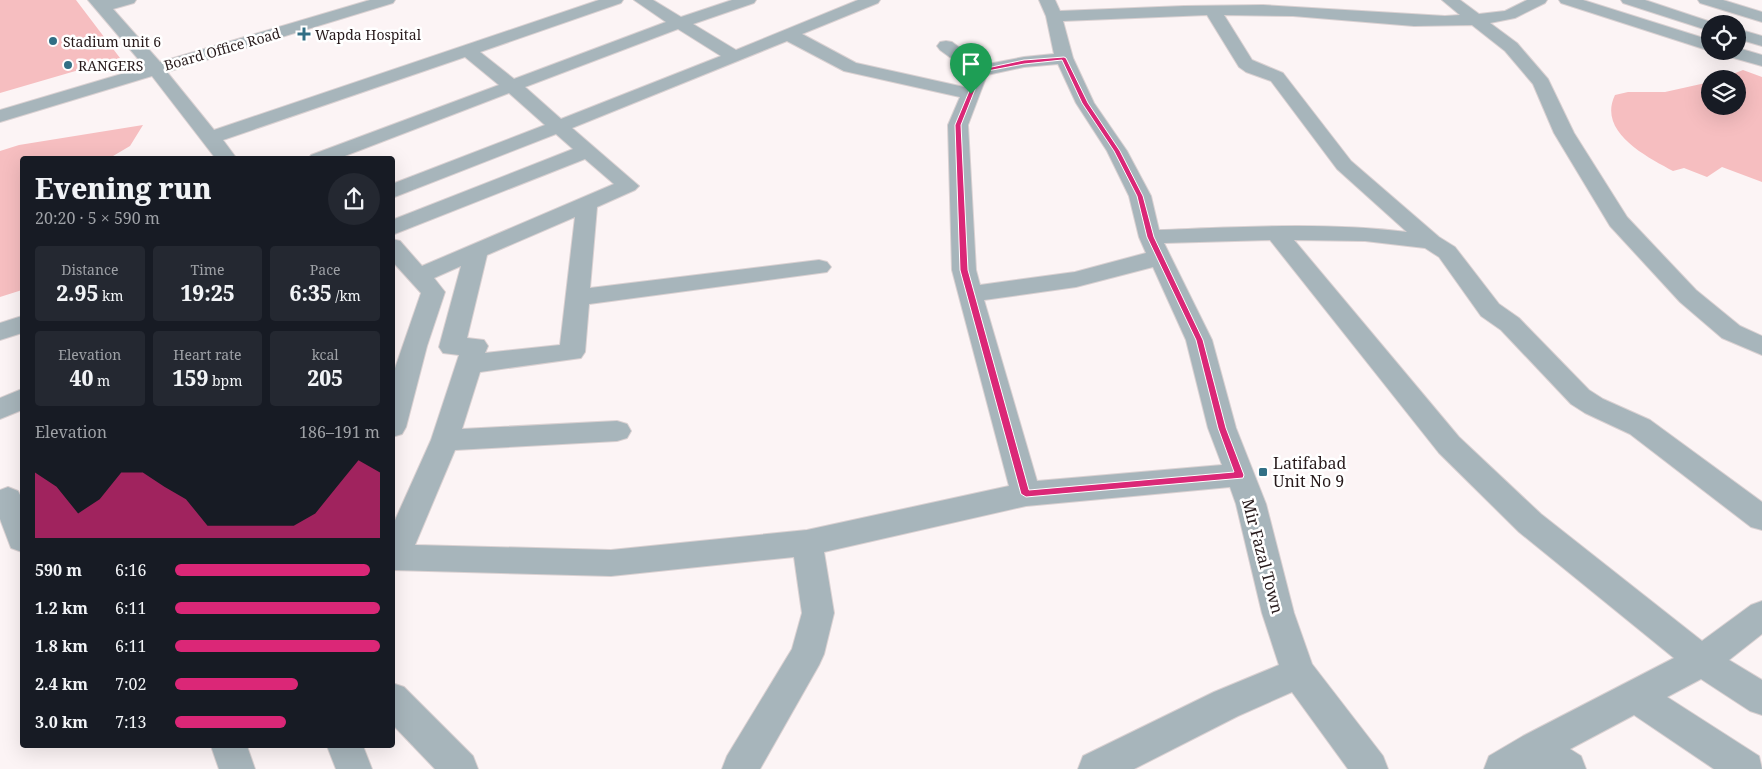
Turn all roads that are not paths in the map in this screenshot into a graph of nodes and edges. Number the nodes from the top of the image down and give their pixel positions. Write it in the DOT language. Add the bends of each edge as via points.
graph roads {
  1 [pos="128,0"];
  2 [pos="351,0"];
  3 [pos="387,0"];
  4 [pos="615,0"];
  5 [pos="642,0"];
  6 [pos="748,0"];
  7 [pos="872,0"];
  8 [pos="1539,0"];
  9 [pos="1567,0"];
  10 [pos="1629,0"];
  11 [pos="1706,0"];
  12 [pos="99,4"];
  13 [pos="1257,5"];
  14 [pos="1169,6"];
  15 [pos="1050,8"];
  16 [pos="1467,8"];
  17 [pos="1213,11"];
  18 [pos="1762,16"];
  19 [pos="680,23"];
  20 [pos="1701,23"];
  21 [pos="788,34"];
  22 [pos="1746,36"];
  23 [pos="1762,41"];
  24 [pos="1701,43"];
  25 [pos="946,46"];
  26 [pos="467,50"];
  27 [pos="1746,56"];
  28 [pos="735,57"];
  29 [pos="1064,58"];
  30 [pos="1762,61"];
  31 [pos="152,64"];
  32 [pos="980,71"];
  33 [pos="512,86"];
  34 [pos="971,94"];
  35 [pos="0,105"];
  36 [pos="0,116"];
  37 [pos="558,126"];
  38 [pos="210,138"];
  39 [pos="587,151"];
  40 [pos="225,156"];
  41 [pos="326,156"];
  42 [pos="395,191"];
  43 [pos="587,204"];
  44 [pos="395,227"];
  45 [pos="1276,233"];
  46 [pos="1431,242"];
  47 [pos="1155,248"];
  48 [pos="395,249"];
  49 [pos="477,251"];
  50 [pos="819,267"];
  51 [pos="419,276"];
  52 [pos="971,294"];
  53 [pos="577,298"];
  54 [pos="20,325"];
  55 [pos="0,332"];
  56 [pos="1762,346"];
  57 [pos="469,364"];
  58 [pos="20,400"];
  59 [pos="0,409"];
  60 [pos="395,416"];
  61 [pos="617,431"];
  62 [pos="445,440"];
  63 [pos="1240,475"];
  64 [pos="1026,494"];
  65 [pos="10,498"];
  66 [pos="1762,518"];
  67 [pos="20,532"];
  68 [pos="807,543"];
  69 [pos="395,554"];
  70 [pos="395,556"];
  71 [pos="1760,619"];
  72 [pos="1702,660"];
  73 [pos="1298,673"];
  74 [pos="1636,696"];
  75 [pos="1762,699"];
  76 [pos="395,702"];
  77 [pos="230,748"];
  78 [pos="345,748"];
  79 [pos="1536,748"];
  80 [pos="237,769"];
  81 [pos="354,769"];
  82 [pos="460,769"];
  83 [pos="740,769"];
  84 [pos="1096,769"];
  85 [pos="1370,769"];
  86 [pos="1502,769"];
  87 [pos="1568,769"];
  88 [pos="1746,769"];
  1 -- 12 [label="street"];
  2 -- 31 [label="street, Board Office Road"];
  3 -- 31 [label="street, Board Office Road"];
  4 -- 26 [label="street"];
  5 -- 19 [label="street"];
  6 -- 19 [label="street"];
  7 -- 21 [label="street"];
  8 -- 16 [label="street" via="1507,16"];
  9 -- 24 [label="street"];
  10 -- 20 [label="street"];
  11 -- 18 [label="street"];
  12 -- 31 [label="street"];
  13 -- 16 [label="street" via="1396,19"];
  13 -- 17 [label="street"];
  14 -- 15 [label="street"];
  14 -- 17 [label="street"];
  15 -- 29 [label="street, Mir Fazal Town"];
  16 -- 56 [label="street" via="1511,47 1542,83 1564,133 1618,221 1688,296 1731,332"];
  17 -- 46 [label="street" via="1245,63 1250,68 1278,77 1344,164"];
  19 -- 28 [label="street"];
  19 -- 33 [label="street"];
  21 -- 28 [label="street"];
  21 -- 34 [label="street" via="850,67"];
  22 -- 23 [label="street"];
  25 -- 32 [label="street"];
  26 -- 33 [label="street"];
  26 -- 38 [label="street"];
  27 -- 30 [label="street"];
  28 -- 37 [label="street"];
  29 -- 32 [label="street"];
  29 -- 47 [label="street, Mir Fazal Town" via="1085,103 1117,151 1140,196"];
  31 -- 35 [label="street, Board Office Road"];
  31 -- 36 [label="street, Board Office Road"];
  31 -- 38 [label="street"];
  32 -- 34 [label="street"];
  33 -- 37 [label="street"];
  33 -- 41 [label="street"];
  34 -- 52 [label="street" via="958,125 964,270"];
  37 -- 39 [label="street"];
  37 -- 42 [label="street"];
  38 -- 40 [label="street"];
  39 -- 43 [label="street" via="628,186"];
  39 -- 44 [label="street"];
  43 -- 49 [label="street"];
  43 -- 53 [label="street"];
  45 -- 46 [label="street" via="1365,234"];
  45 -- 47 [label="street"];
  45 -- 72 [label="street" via="1449,445 1530,523"];
  46 -- 66 [label="street" via="1447,252 1490,310 1510,324 1580,397 1640,427"];
  47 -- 52 [label="street" via="1129,264 1076,279"];
  47 -- 63 [label="street, Mir Fazal Town" via="1200,340 1222,428"];
  48 -- 51 [label="street"];
  49 -- 51 [label="street"];
  49 -- 57 [label="street" via="452,347 475,346"];
  50 -- 53 [label="street"];
  51 -- 60 [label="street" via="434,292 414,346"];
  52 -- 64 [label="street"];
  53 -- 57 [label="street" via="572,352"];
  54 -- 55 [label="street"];
  57 -- 62 [label="street"];
  58 -- 59 [label="street"];
  61 -- 62 [label="street"];
  62 -- 69 [label="street"];
  63 -- 64 [label="street"];
  63 -- 73 [label="street, Mir Fazal Town"];
  64 -- 68 [label="street"];
  65 -- 67 [label="street"];
  68 -- 70 [label="street" via="611,563"];
  68 -- 83 [label="street" via="818,613 807,654"];
  71 -- 72 [label="street"];
  72 -- 74 [label="street"];
  72 -- 75 [label="street"];
  73 -- 84 [label="street" via="1226,704"];
  73 -- 85 [label="street, Mir Fazal Town"];
  74 -- 79 [label="street"];
  74 -- 88 [label="street"];
  76 -- 82 [label="street"];
  77 -- 80 [label="street"];
  78 -- 81 [label="street"];
  79 -- 86 [label="street"];
  79 -- 87 [label="street"];
}
